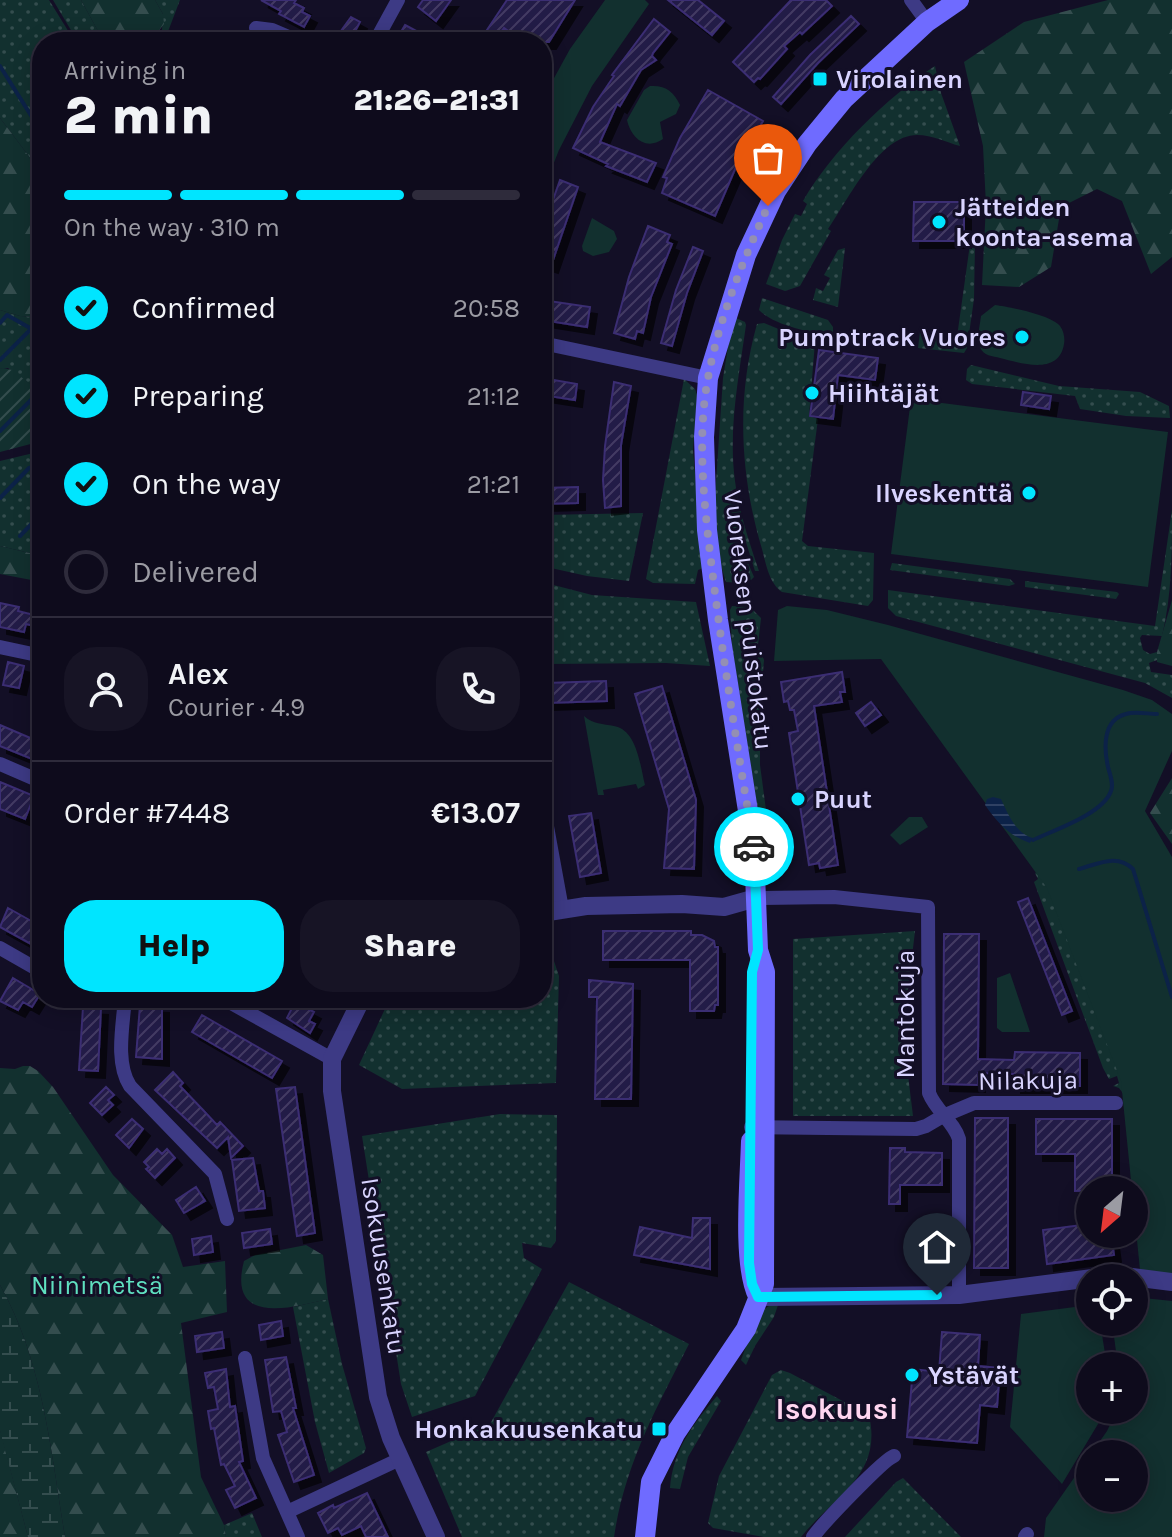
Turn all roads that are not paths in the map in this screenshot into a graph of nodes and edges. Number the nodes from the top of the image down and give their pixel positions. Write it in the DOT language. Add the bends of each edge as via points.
graph roads {
  1 [pos="398,0"];
  2 [pos="911,0"];
  3 [pos="959,0"];
  4 [pos="927,22"];
  5 [pos="256,28"];
  6 [pos="277,32"];
  7 [pos="380,32"];
  8 [pos="552,345"];
  9 [pos="708,378"];
  10 [pos="0,647"];
  11 [pos="32,654"];
  12 [pos="0,764"];
  13 [pos="32,778"];
  14 [pos="552,854"];
  15 [pos="756,898"];
  16 [pos="562,909"];
  17 [pos="552,911"];
  18 [pos="0,948"];
  19 [pos="32,966"];
  20 [pos="125,1008"];
  21 [pos="240,1008"];
  22 [pos="357,1008"];
  23 [pos="332,1059"];
  24 [pos="1116,1103"];
  25 [pos="943,1116"];
  26 [pos="757,1127"];
  27 [pos="227,1219"];
  28 [pos="1172,1282"];
  29 [pos="959,1295"];
  30 [pos="758,1297"];
  31 [pos="245,1358"];
  32 [pos="894,1456"];
  33 [pos="400,1459"];
  34 [pos="662,1462"];
  35 [pos="287,1512"];
  36 [pos="298,1537"];
  37 [pos="436,1537"];
  38 [pos="645,1537"];
  39 [pos="659,1537"];
  40 [pos="813,1537"];
  1 -- 7 [label="street"];
  2 -- 4 [label="street"];
  3 -- 4 [label="main road, Vuoreksen puistokatu"];
  4 -- 9 [label="main road, Vuoreksen puistokatu" via="844,99 776,191 746,255"];
  5 -- 6 [label="street"];
  8 -- 9 [label="street"];
  9 -- 15 [label="main road, Vuoreksen puistokatu" via="705,499 754,849"];
  10 -- 11 [label="street"];
  12 -- 13 [label="street"];
  14 -- 16 [label="street"];
  15 -- 16 [label="street" via="724,907"];
  15 -- 25 [label="street, Mantokuja" via="834,897 928,907 929,1093"];
  15 -- 26 [label="main road, Vuoreksen puistokatu" via="758,950 752,972"];
  16 -- 17 [label="street"];
  18 -- 19 [label="street"];
  20 -- 27 [label="street" via="124,1076 215,1174"];
  21 -- 23 [label="street"];
  22 -- 23 [label="street, Isokuusenkatu"];
  23 -- 33 [label="street, Isokuusenkatu" via="332,1091 378,1397"];
  24 -- 25 [label="street, Nilakuja" via="974,1103"];
  25 -- 26 [label="street, Nilakuja" via="916,1129"];
  25 -- 29 [label="street, Mantokuja" via="957,1132 960,1146"];
  26 -- 30 [label="main road, Vuoreksen puistokatu" via="749,1263"];
  28 -- 29 [label="street" via="1111,1275"];
  29 -- 30 [label="street"];
  30 -- 34 [label="main road" via="746,1329"];
  31 -- 35 [label="street" via="261,1453"];
  32 -- 40 [label="street"];
  33 -- 35 [label="street"];
  33 -- 37 [label="street, Isokuusenkatu"];
  34 -- 38 [label="main road" via="651,1482"];
  34 -- 39 [label="main road"];
  35 -- 36 [label="street"];
}
